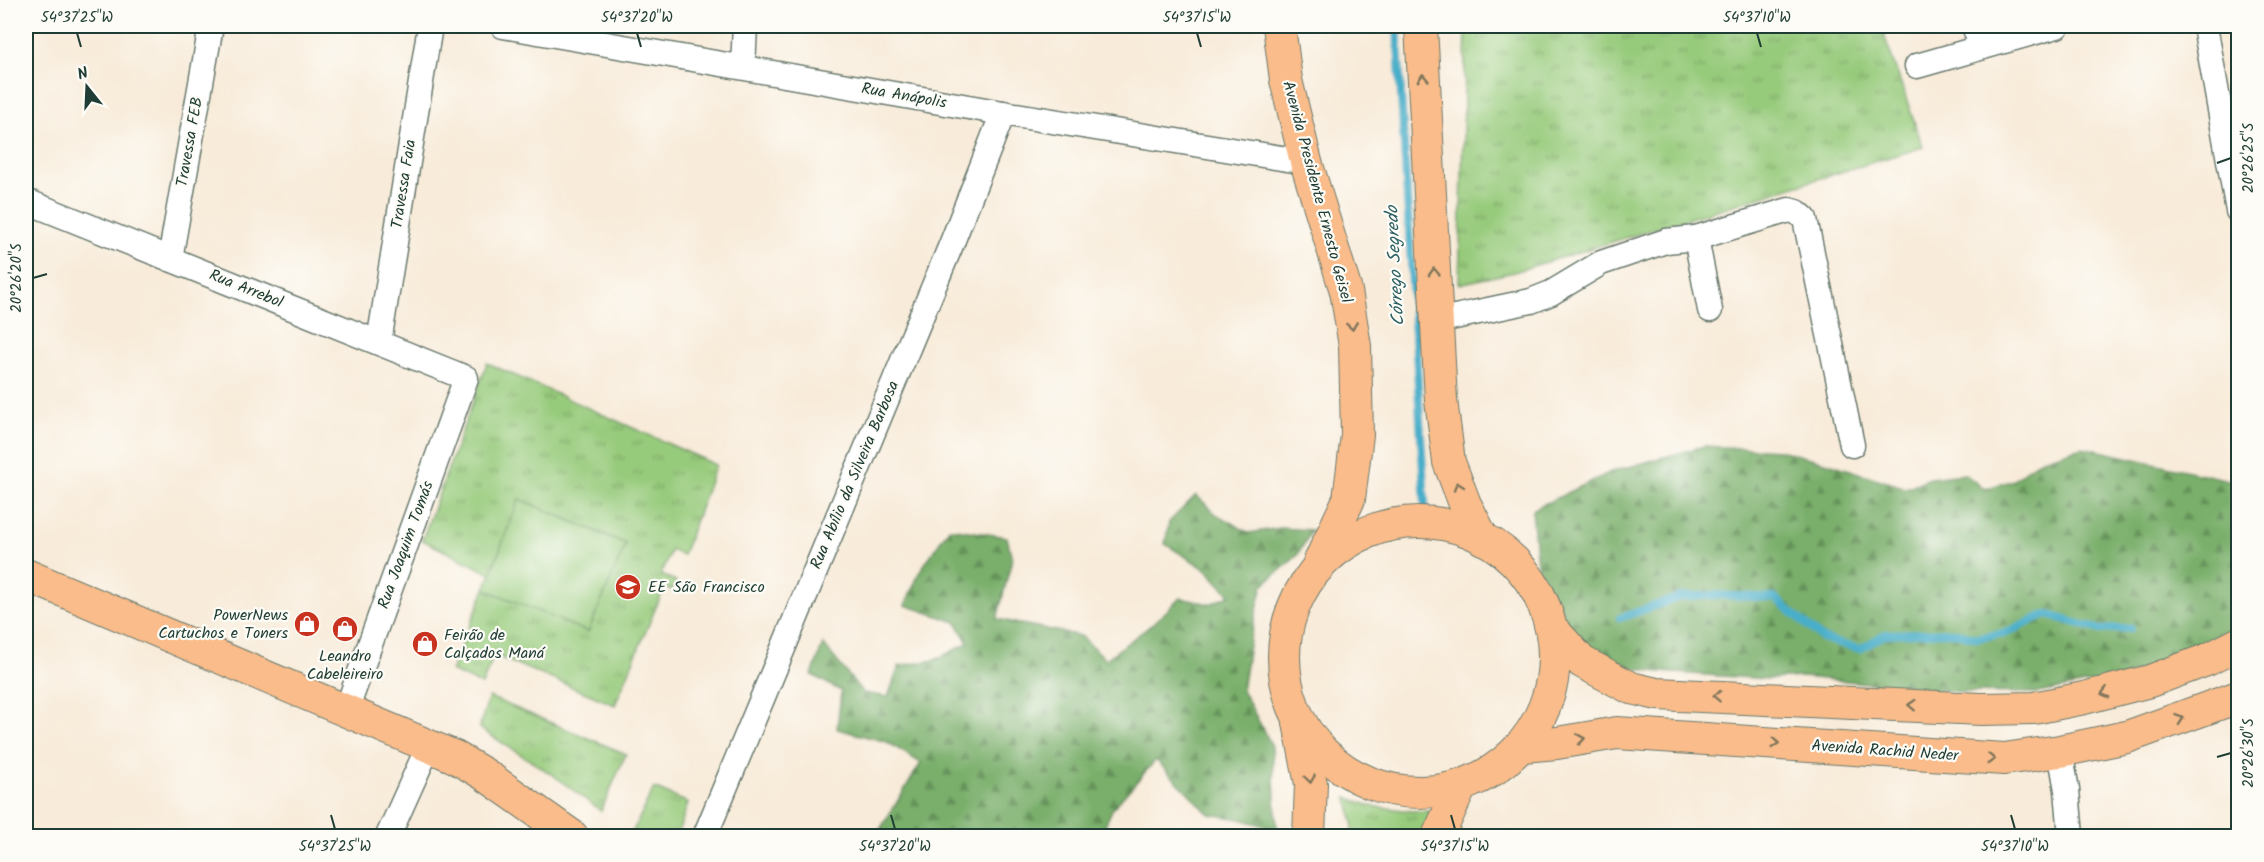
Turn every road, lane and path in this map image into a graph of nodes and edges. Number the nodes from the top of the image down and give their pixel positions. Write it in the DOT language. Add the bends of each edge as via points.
graph roads {
  1 [pos="211,26"];
  2 [pos="430,26"];
  3 [pos="503,26"];
  4 [pos="746,26"];
  5 [pos="1279,26"];
  6 [pos="1421,26"];
  7 [pos="2057,26"];
  8 [pos="2205,26"];
  9 [pos="1978,37"];
  10 [pos="1917,66"];
  11 [pos="742,67"];
  12 [pos="1003,113"];
  13 [pos="1306,162"];
  14 [pos="26,201"];
  15 [pos="2238,211"];
  16 [pos="1695,238"];
  17 [pos="170,259"];
  18 [pos="1710,310"];
  19 [pos="1436,321"];
  20 [pos="379,342"];
  21 [pos="466,378"];
  22 [pos="1852,445"];
  23 [pos="1483,539"];
  24 [pos="1317,567"];
  25 [pos="26,575"];
  26 [pos="1554,631"];
  27 [pos="2238,644"];
  28 [pos="2238,698"];
  29 [pos="346,711"];
  30 [pos="1299,722"];
  31 [pos="429,745"];
  32 [pos="1523,746"];
  33 [pos="2060,751"];
  34 [pos="1461,786"];
  35 [pos="388,837"];
  36 [pos="572,837"];
  37 [pos="705,837"];
  38 [pos="1309,837"];
  39 [pos="1438,837"];
  40 [pos="2071,837"];
  1 -- 17 [label="street, Travessa FEB"];
  2 -- 20 [label="street, Travessa Faia"];
  3 -- 11 [label="street, Rua Anápolis"];
  4 -- 11 [label="street"];
  5 -- 13 [label="main road, Avenida Presidente Ernesto Geisel" via="1286,80"];
  19 -- 6 [label="main road, one-way"];
  7 -- 9 [label="street"];
  8 -- 15 [label="street"];
  9 -- 10 [label="street"];
  11 -- 12 [label="street, Rua Anápolis"];
  12 -- 13 [label="street, Rua Anápolis"];
  12 -- 37 [label="street, Rua Abílio da Silveira Barbosa"];
  13 -- 24 [label="main road, Avenida Presidente Ernesto Geisel, one-way" via="1346,291 1355,346 1357,435 1349,499"];
  14 -- 17 [label="street, Rua Arrebol"];
  16 -- 18 [label="street"];
  16 -- 19 [label="street" via="1666,241 1601,263 1532,301"];
  16 -- 22 [label="street" via="1789,210 1805,219"];
  17 -- 20 [label="street, Rua Arrebol"];
  23 -- 19 [label="main road, one-way" via="1449,462"];
  20 -- 21 [label="street, Rua Arrebol"];
  21 -- 29 [label="street, Rua Joaquim Tomás"];
  23 -- 24 [label="main road" via="1459,527 1408,522 1359,536"];
  23 -- 26 [label="main road" via="1505,551 1536,587"];
  24 -- 30 [label="main road" via="1298,594 1286,626 1284,669 1287,691"];
  25 -- 29 [label="main road"];
  27 -- 26 [label="main road, one-way" via="2150,681 2084,698 2034,708 1981,709 1657,694 1631,688 1582,662"];
  26 -- 32 [label="main road" via="1553,682 1545,711"];
  33 -- 28 [label="main road, Avenida Rachid Neder, one-way" via="2127,737"];
  29 -- 31 [label="main road"];
  30 -- 34 [label="main road" via="1341,769 1399,792"];
  30 -- 38 [label="main road, one-way" via="1311,784"];
  31 -- 35 [label="street"];
  31 -- 36 [label="main road" via="484,774"];
  32 -- 33 [label="main road, Avenida Rachid Neder, one-way" via="1617,733 2004,759"];
  32 -- 34 [label="main road"];
  33 -- 40 [label="street"];
  34 -- 39 [label="main road"];
}
